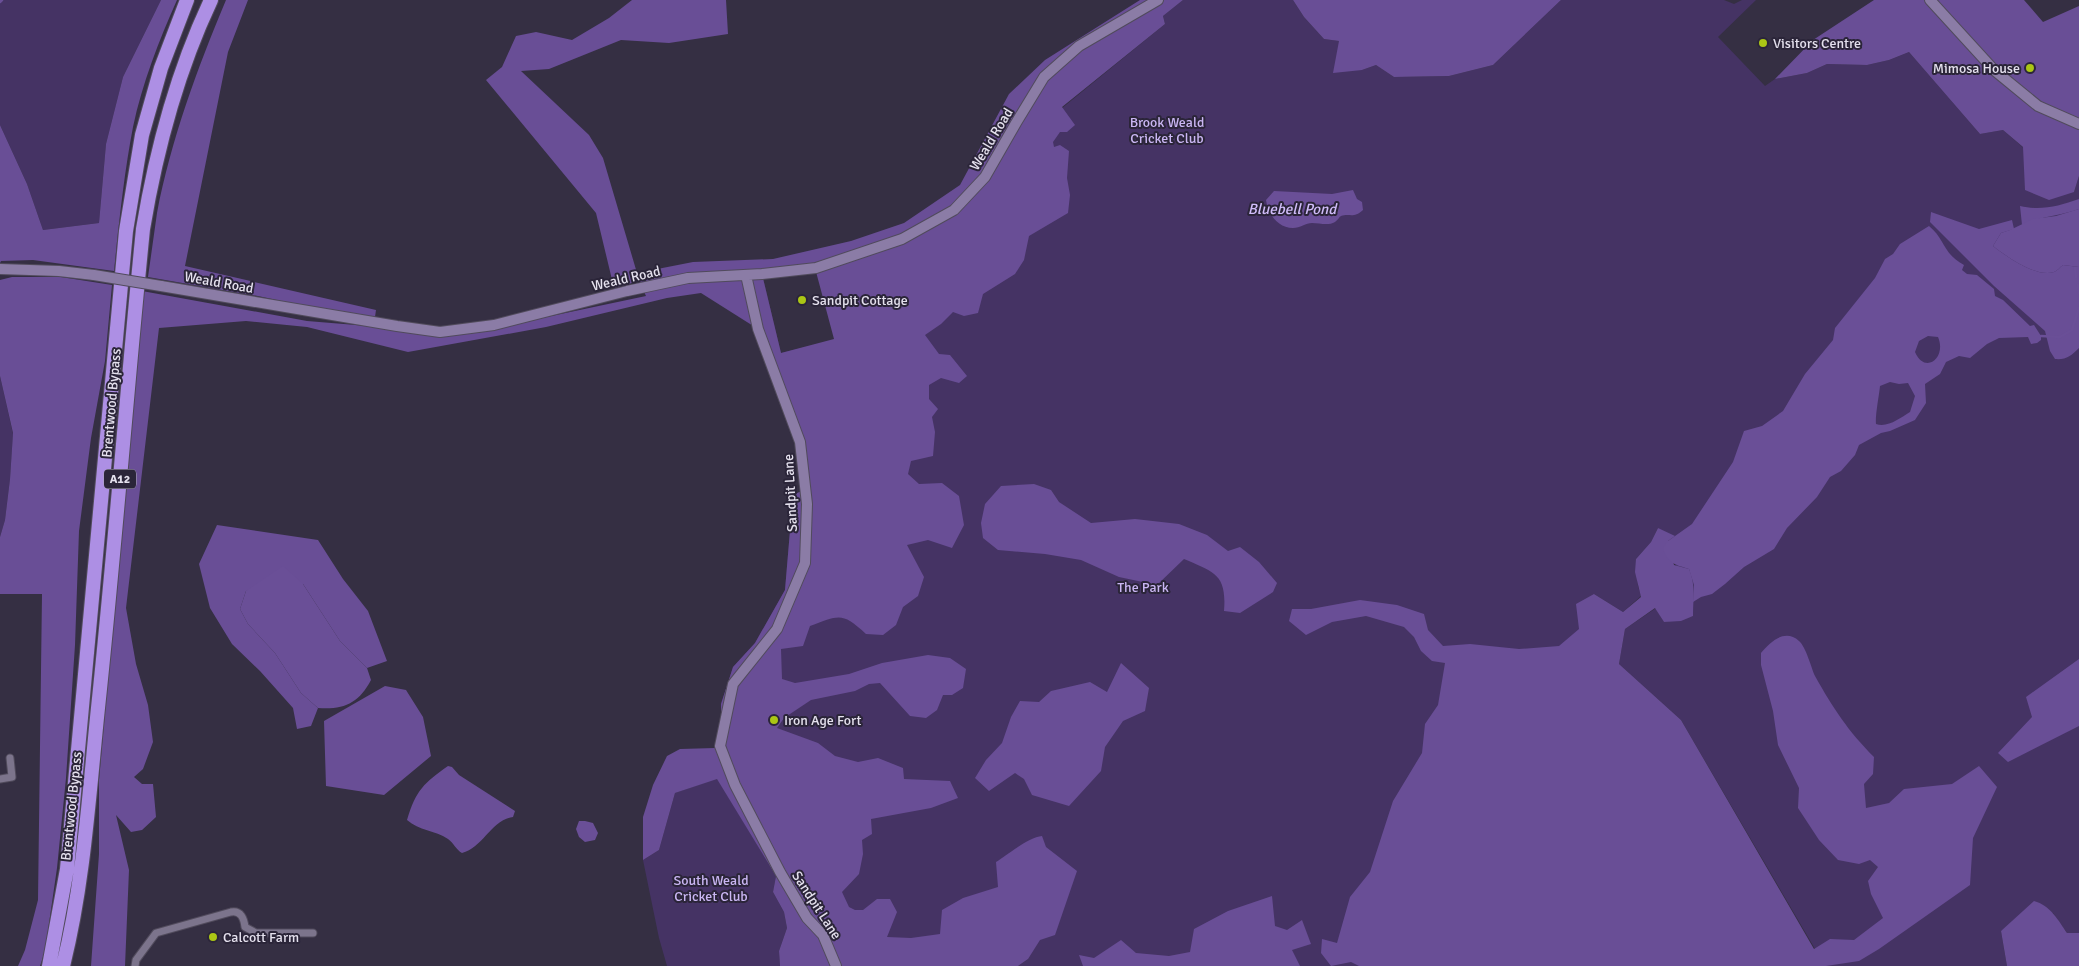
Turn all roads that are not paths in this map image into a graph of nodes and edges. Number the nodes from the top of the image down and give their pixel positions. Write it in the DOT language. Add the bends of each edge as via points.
graph roads {
  1 [pos="187,0"];
  2 [pos="211,0"];
  3 [pos="1157,0"];
  4 [pos="1930,0"];
  5 [pos="2079,124"];
  6 [pos="0,269"];
  7 [pos="746,275"];
  8 [pos="10,758"];
  9 [pos="0,780"];
  10 [pos="313,933"];
  11 [pos="49,966"];
  12 [pos="63,966"];
  13 [pos="135,966"];
  14 [pos="836,966"];
  1 -- 11 [label="highway, Brentwood Bypass / A12" via="161,68 142,135 126,231 67,869"];
  2 -- 12 [label="highway, Brentwood Bypass / A12" via="172,108 150,189 143,229 84,844"];
  3 -- 7 [label="street, Weald Road" via="1079,46 1044,76 985,177 954,210 902,239 846,258 814,268"];
  4 -- 5 [label="street" via="1994,70 2038,106"];
  6 -- 7 [label="street, Weald Road, bridge" via="94,275 440,332 502,323 688,278"];
  7 -- 14 [label="street, Sandpit Lane" via="758,329 800,442 807,504 805,563 777,629 733,684 720,746 780,872 808,918 823,935"];
  8 -- 9 [label="street" via="12,777"];
  10 -- 13 [label="street" via="256,934 245,927 244,919 235,911 156,933"];
}
